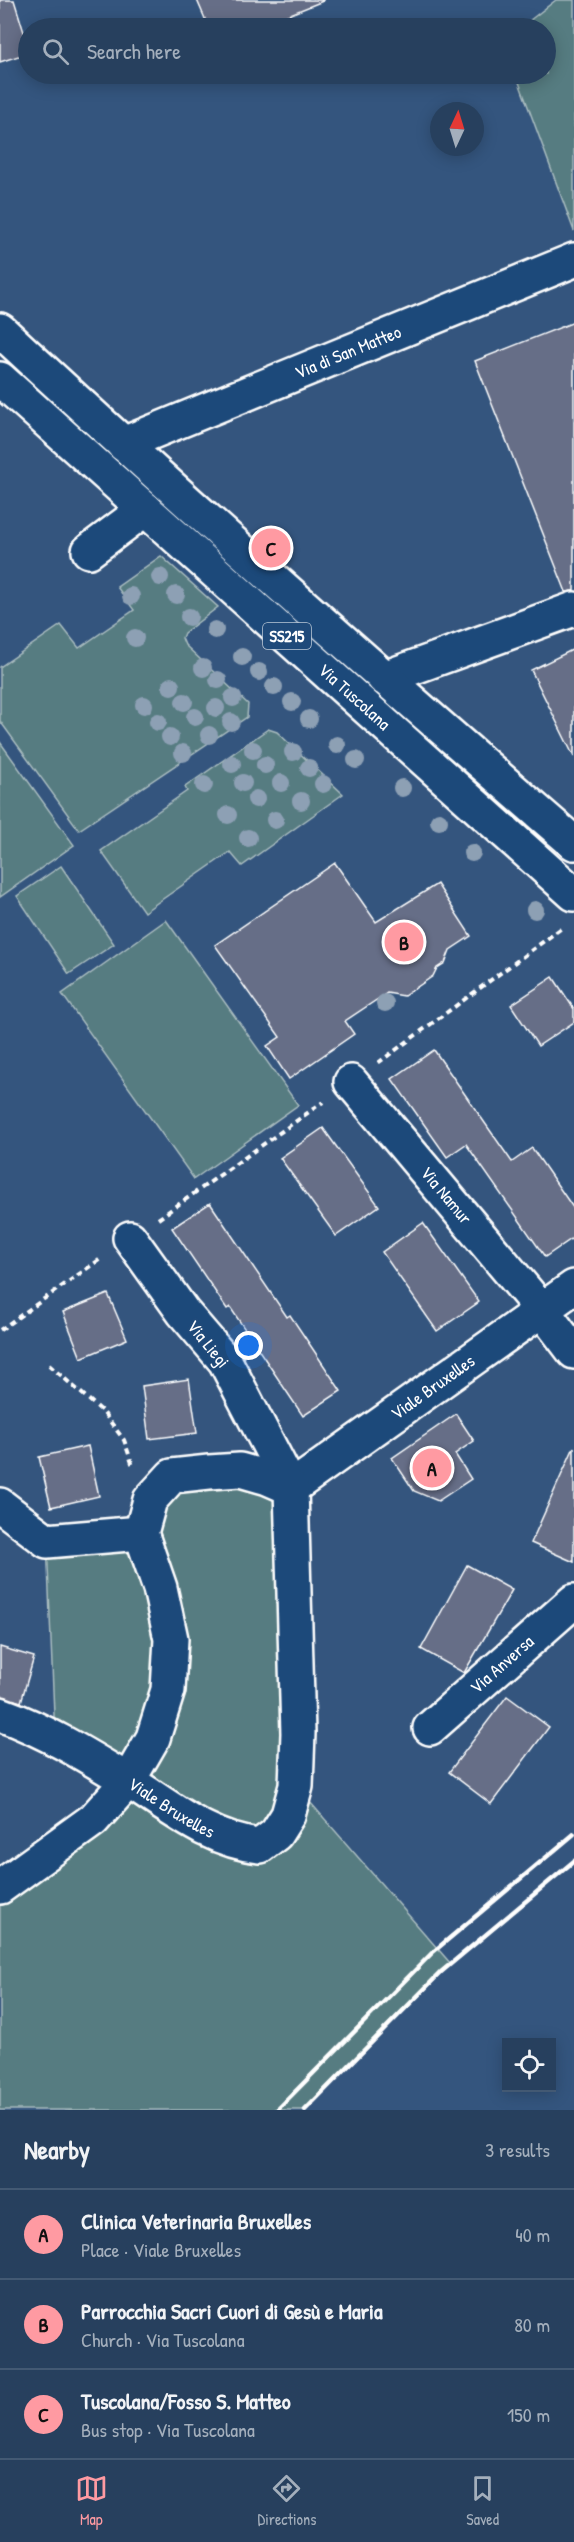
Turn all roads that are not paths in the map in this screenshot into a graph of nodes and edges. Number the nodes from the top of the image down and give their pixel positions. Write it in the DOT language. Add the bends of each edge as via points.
graph roads {
  1 [pos="574,260"];
  2 [pos="0,330"];
  3 [pos="0,379"];
  4 [pos="123,444"];
  5 [pos="145,509"];
  6 [pos="89,551"];
  7 [pos="574,609"];
  8 [pos="384,678"];
  9 [pos="574,843"];
  10 [pos="574,894"];
  11 [pos="351,1082"];
  12 [pos="130,1238"];
  13 [pos="574,1287"];
  14 [pos="542,1310"];
  15 [pos="574,1352"];
  16 [pos="291,1488"];
  17 [pos="0,1505"];
  18 [pos="141,1533"];
  19 [pos="574,1601"];
  20 [pos="0,1714"];
  21 [pos="430,1728"];
  22 [pos="128,1781"];
  23 [pos="0,1887"];
  1 -- 4 [label="street, Via di San Matteo"];
  2 -- 4 [label="street, Via Tuscolana / SS215"];
  3 -- 5 [label="street, Via Tuscolana / SS215"];
  4 -- 8 [label="street, Via Tuscolana / SS215"];
  5 -- 6 [label="street"];
  5 -- 10 [label="street, Via Tuscolana / SS215"];
  7 -- 8 [label="street"];
  8 -- 9 [label="street, Via Tuscolana / SS215"];
  11 -- 14 [label="street, Via Namur"];
  12 -- 16 [label="street, Via Liegi" via="183,1312 225,1361"];
  13 -- 14 [label="street, Viale Bruxelles"];
  14 -- 15 [label="street"];
  14 -- 16 [label="street, Viale Bruxelles"];
  16 -- 18 [label="street" via="240,1470 172,1476 150,1500"];
  16 -- 22 [label="street, Viale Bruxelles" via="298,1733 296,1786 288,1815 276,1834 260,1846 239,1844 211,1833"];
  17 -- 18 [label="street" via="47,1541"];
  18 -- 22 [label="street, Viale Bruxelles" via="160,1588 171,1639 168,1690 153,1738"];
  19 -- 21 [label="street, Via Anversa"];
  20 -- 22 [label="street" via="55,1739"];
  22 -- 23 [label="street" via="93,1820"];
}
